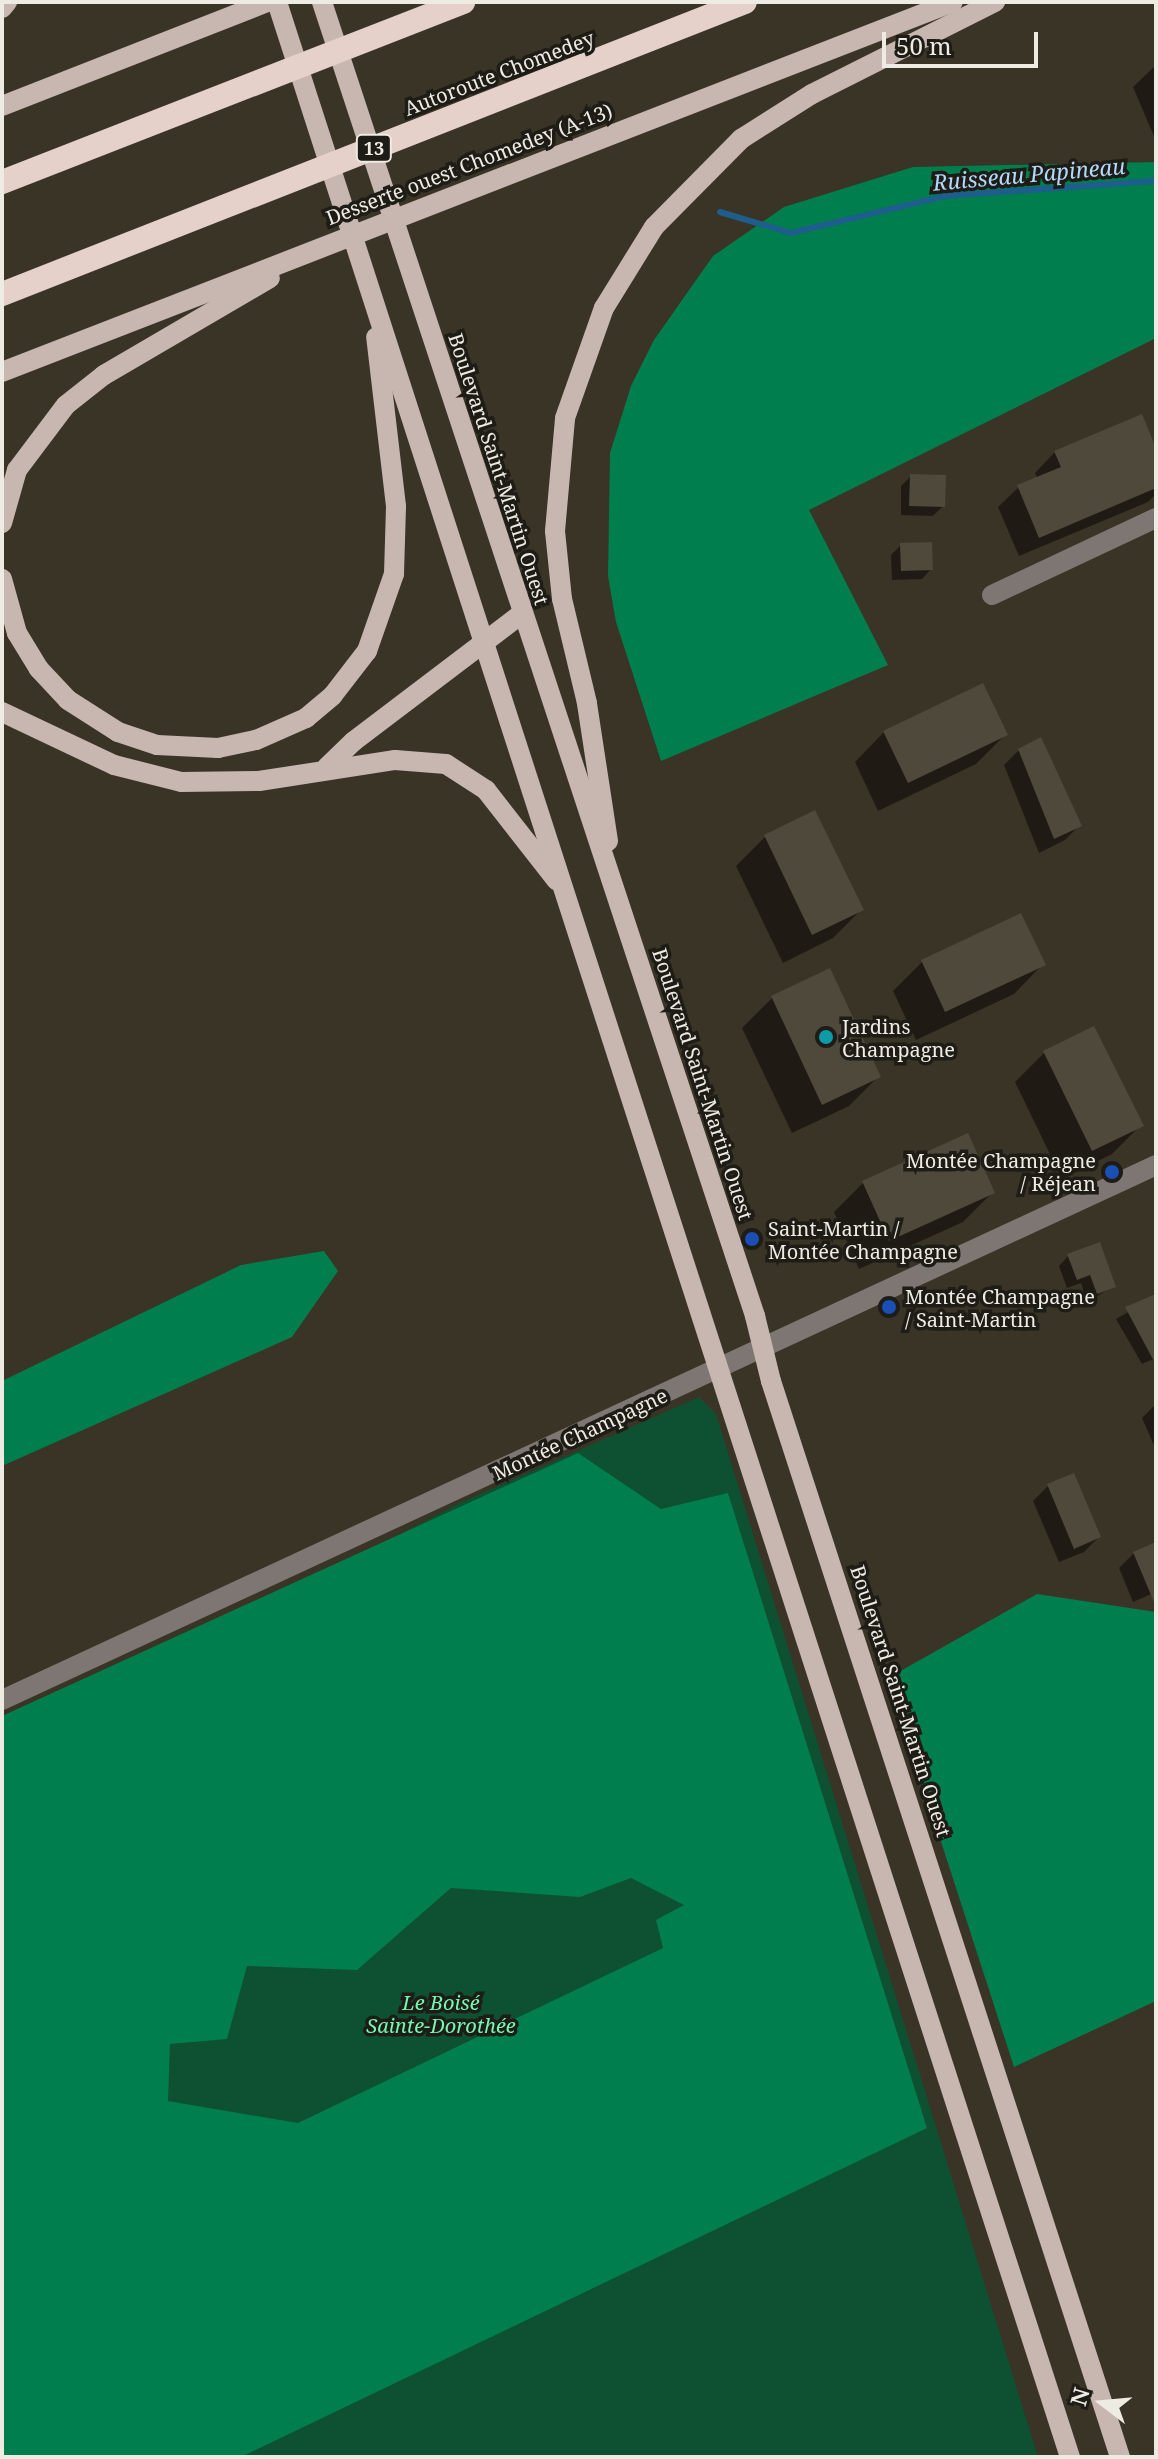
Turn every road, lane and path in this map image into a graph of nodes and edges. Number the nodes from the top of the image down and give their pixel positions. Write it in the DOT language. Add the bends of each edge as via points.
graph roads {
  1 [pos="7,2"];
  2 [pos="267,2"];
  3 [pos="277,2"];
  4 [pos="322,2"];
  5 [pos="463,2"];
  6 [pos="745,2"];
  7 [pos="953,2"];
  8 [pos="995,2"];
  9 [pos="2,8"];
  10 [pos="2,106"];
  11 [pos="2,182"];
  12 [pos="329,244"];
  13 [pos="371,293"];
  14 [pos="2,294"];
  15 [pos="2,372"];
  16 [pos="1156,518"];
  17 [pos="2,523"];
  18 [pos="2,579"];
  19 [pos="992,595"];
  20 [pos="520,615"];
  21 [pos="486,643"];
  22 [pos="2,712"];
  23 [pos="327,767"];
  24 [pos="564,891"];
  25 [pos="616,897"];
  26 [pos="1156,1165"];
  27 [pos="763,1349"];
  28 [pos="718,1370"];
  29 [pos="2,1700"];
  30 [pos="1070,2457"];
  31 [pos="1120,2457"];
  1 -- 9 [label="main road"];
  2 -- 10 [label="main road"];
  3 -- 13 [label="main road"];
  4 -- 20 [label="main road, Boulevard Saint-Martin Ouest"];
  5 -- 11 [label="highway"];
  6 -- 14 [label="highway, Autoroute Chomedey / 13"];
  7 -- 12 [label="main road, Desserte ouest Chomedey (A-13)"];
  8 -- 25 [label="main road" via="812,94 726,151 654,227 595,328 565,418 555,531 558,579 587,703"];
  12 -- 15 [label="main road, Desserte ouest Chomedey (A-13)"];
  12 -- 17 [label="main road" via="83,390 50,421 27,453 10,486"];
  13 -- 18 [label="main road" via="396,506 394,574 367,651 340,687 306,718 266,737 218,748 157,745 118,732 68,700 39,669 17,633"];
  13 -- 21 [label="main road"];
  16 -- 19 [label="street"];
  20 -- 21 [label="main road"];
  20 -- 25 [label="main road, Boulevard Saint-Martin Ouest"];
  21 -- 23 [label="main road"];
  21 -- 24 [label="main road"];
  22 -- 23 [label="main road" via="102,760 168,780 236,783"];
  23 -- 24 [label="main road" via="408,759 457,769 486,790"];
  24 -- 28 [label="main road"];
  25 -- 27 [label="main road, Boulevard Saint-Martin Ouest"];
  26 -- 27 [label="street, Montée Champagne"];
  27 -- 28 [label="street, Montée Champagne"];
  27 -- 31 [label="main road, Boulevard Saint-Martin Ouest"];
  28 -- 29 [label="street, Montée Champagne"];
  28 -- 30 [label="main road"];
}
